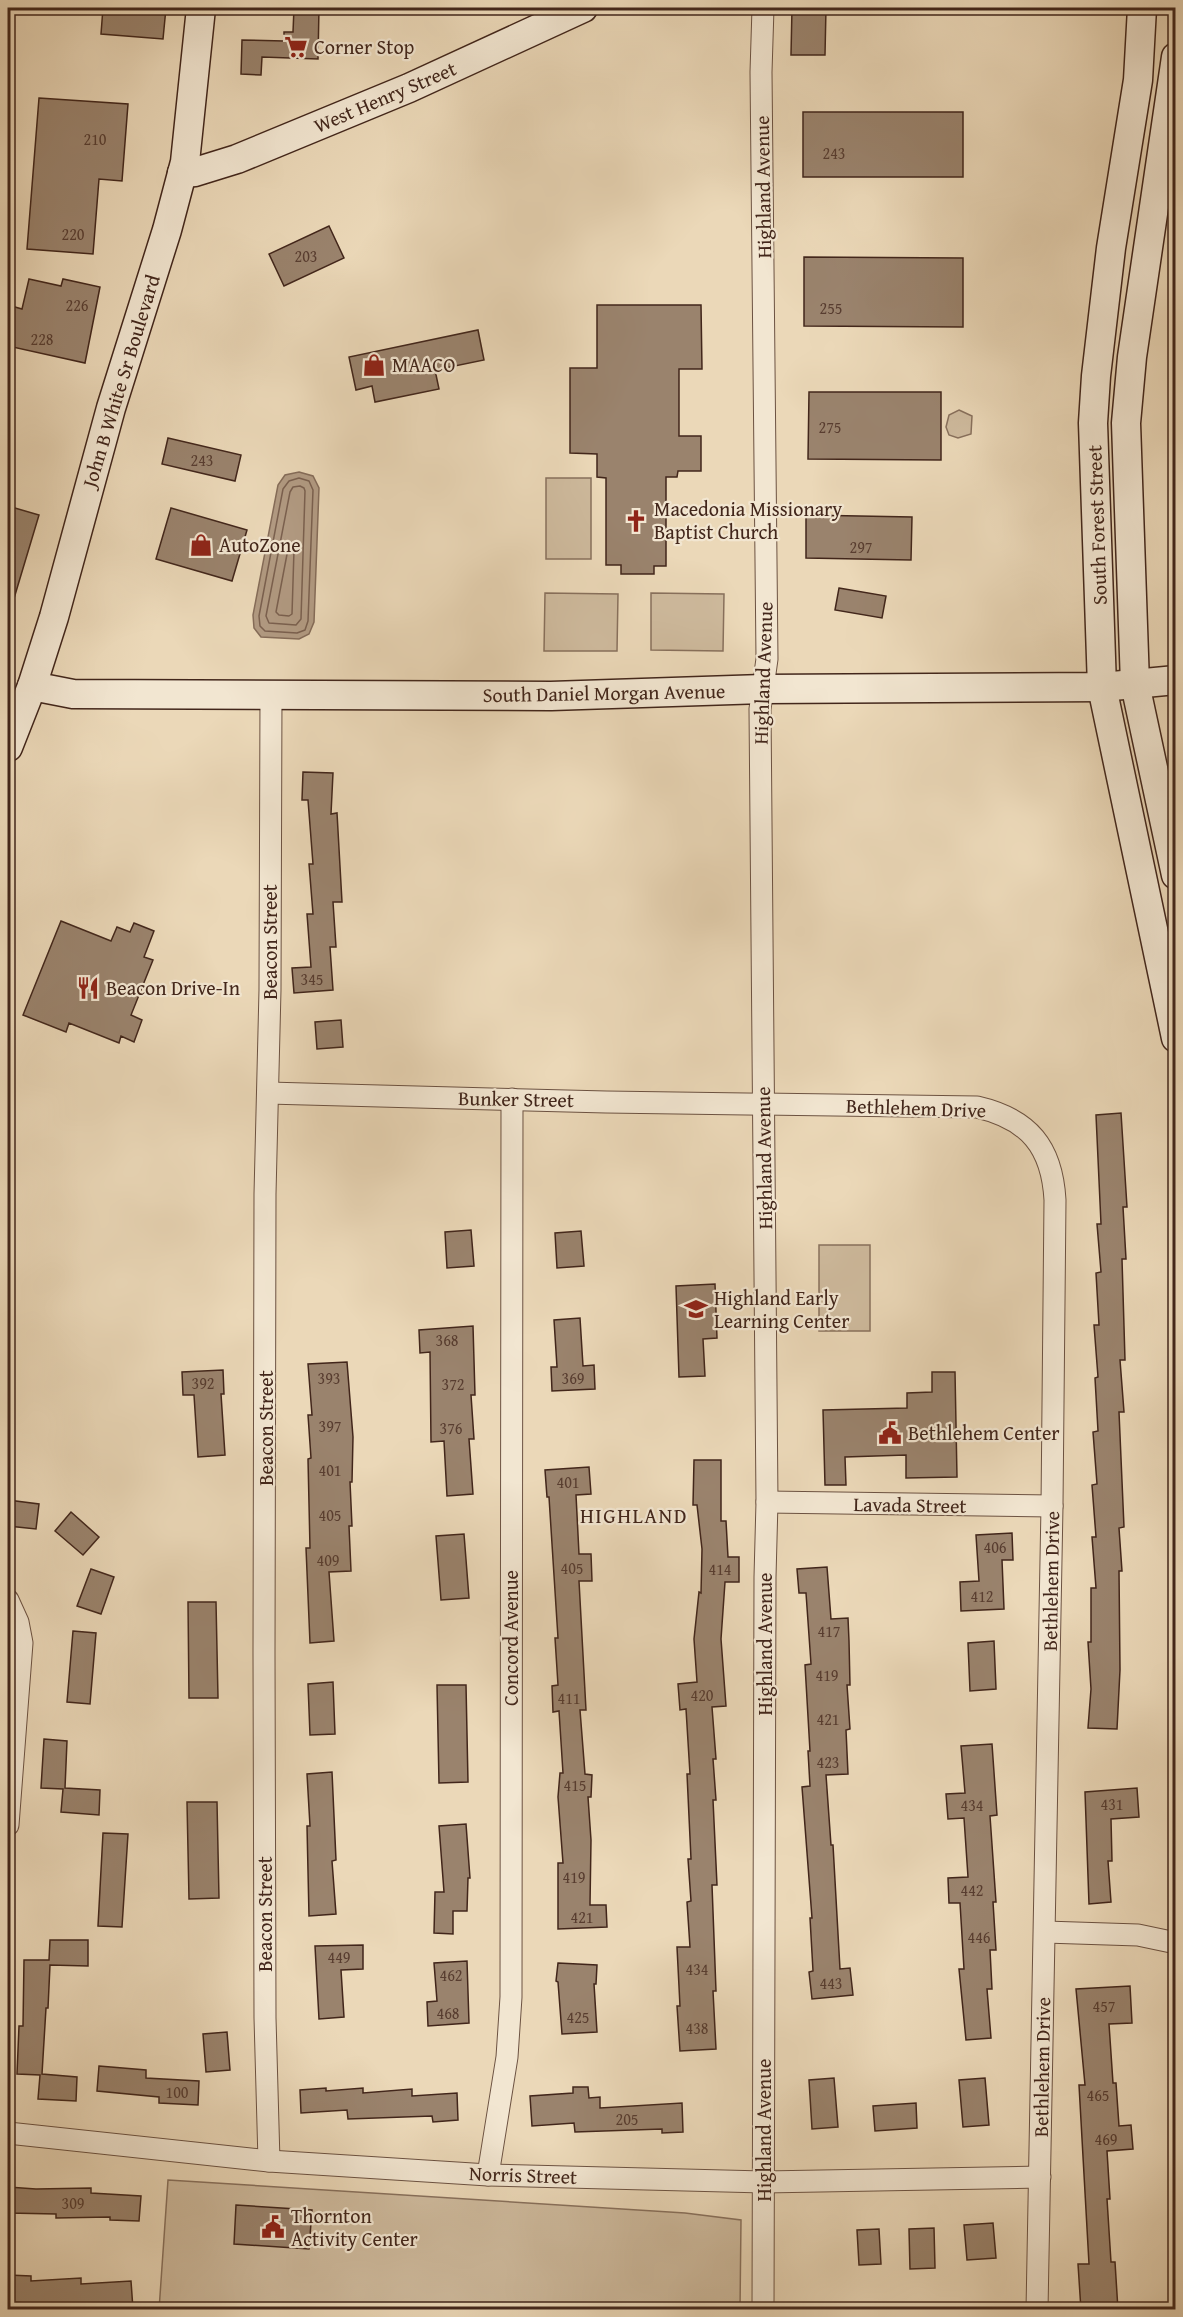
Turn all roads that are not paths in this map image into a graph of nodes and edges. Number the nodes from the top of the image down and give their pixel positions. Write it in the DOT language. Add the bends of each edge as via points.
graph roads {
  1 [pos="201,8"];
  2 [pos="583,8"];
  3 [pos="763,8"];
  4 [pos="1142,8"];
  5 [pos="1176,57"];
  6 [pos="182,173"];
  7 [pos="1176,680"];
  8 [pos="1135,684"];
  9 [pos="32,686"];
  10 [pos="1101,687"];
  11 [pos="763,689"];
  12 [pos="271,695"];
  13 [pos="8,747"];
  14 [pos="1176,875"];
  15 [pos="1176,1038"];
  16 [pos="268,1093"];
  17 [pos="512,1099"];
  18 [pos="764,1104"];
  19 [pos="767,1502"];
  20 [pos="1052,1506"];
  21 [pos="8,1600"];
  22 [pos="8,1825"];
  23 [pos="1045,1932"];
  24 [pos="1176,1943"];
  25 [pos="8,2133"];
  26 [pos="269,2162"];
  27 [pos="488,2175"];
  28 [pos="1040,2177"];
  29 [pos="764,2182"];
  30 [pos="763,2310"];
  31 [pos="1037,2310"];
  1 -- 6 [label="street, John B White Sr Boulevard"];
  2 -- 6 [label="street, West Henry Street" via="409,88 237,159"];
  3 -- 11 [label="street, Highland Avenue" via="767,659"];
  4 -- 10 [label="street, South Forest Street" via="1138,80 1111,248 1093,423"];
  5 -- 8 [label="street, South Forest Street" via="1126,423"];
  6 -- 9 [label="street, John B White Sr Boulevard"];
  7 -- 8 [label="street, South Daniel Morgan Avenue"];
  8 -- 10 [label="street, South Daniel Morgan Avenue"];
  8 -- 14 [label="street, South Forest Street"];
  9 -- 12 [label="street, South Daniel Morgan Avenue" via="73,694"];
  9 -- 13 [label="street, John B White Sr Boulevard"];
  10 -- 11 [label="street, South Daniel Morgan Avenue"];
  10 -- 15 [label="street, South Forest Street"];
  11 -- 12 [label="street, South Daniel Morgan Avenue" via="550,696"];
  11 -- 18 [label="street, Highland Avenue" via="760,709"];
  12 -- 16 [label="street, Beacon Street"];
  16 -- 17 [label="street, Bunker Street"];
  16 -- 26 [label="street, Beacon Street" via="264,1665"];
  17 -- 18 [label="street, Bunker Street"];
  17 -- 27 [label="street, Concord Avenue" via="511,1997 507,2056"];
  18 -- 19 [label="street, Highland Avenue"];
  18 -- 20 [label="street, Bethlehem Drive" via="977,1107 1019,1122 1035,1137 1054,1178"];
  19 -- 20 [label="street, Lavada Street"];
  19 -- 29 [label="street, Highland Avenue"];
  20 -- 23 [label="street, Bethlehem Drive"];
  21 -- 22 [label="street" via="22,1642"];
  23 -- 24 [label="street" via="1138,1935"];
  23 -- 28 [label="street, Bethlehem Drive"];
  25 -- 26 [label="street, Norris Street"];
  26 -- 27 [label="street, Norris Street"];
  27 -- 29 [label="street, Norris Street"];
  28 -- 29 [label="street, Norris Street"];
  28 -- 31 [label="street, Bethlehem Drive"];
  29 -- 30 [label="street, Highland Avenue"];
}
